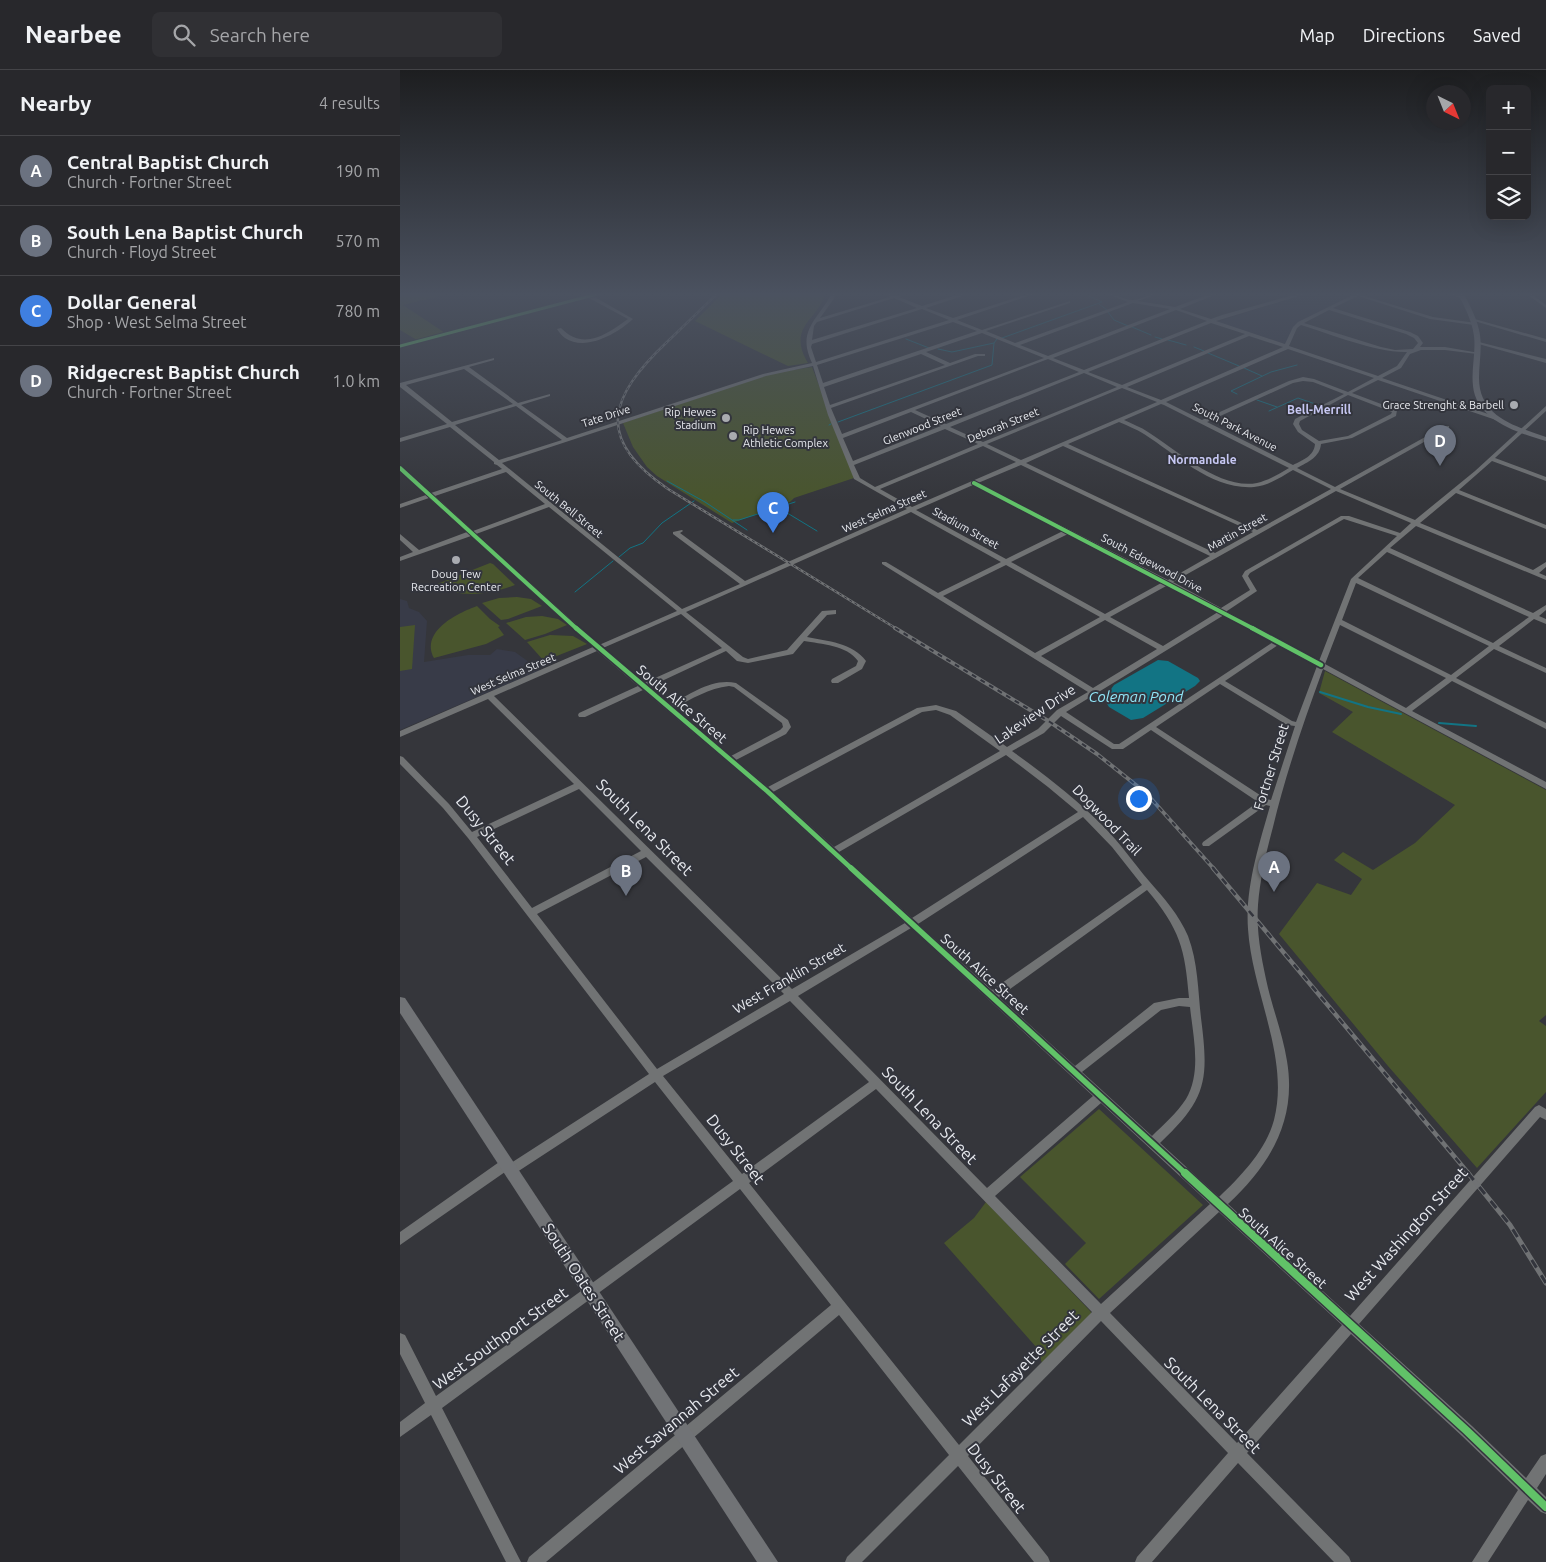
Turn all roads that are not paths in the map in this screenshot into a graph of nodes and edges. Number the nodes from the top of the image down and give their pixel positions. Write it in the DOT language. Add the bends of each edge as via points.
graph roads {
  1 [pos="1404,361"];
  2 [pos="483,362"];
  3 [pos="813,362"];
  4 [pos="824,362"];
  5 [pos="893,362"];
  6 [pos="943,362"];
  7 [pos="959,362"];
  8 [pos="1038,362"];
  9 [pos="1058,362"];
  10 [pos="1111,362"];
  11 [pos="1183,362"];
  12 [pos="1255,362"];
  13 [pos="1331,362"];
  14 [pos="1477,362"];
  15 [pos="814,365"];
  16 [pos="950,365"];
  17 [pos="465,367"];
  18 [pos="1085,372"];
  19 [pos="1379,378"];
  20 [pos="400,385"];
  21 [pos="821,386"];
  22 [pos="1123,387"];
  23 [pos="1349,393"];
  24 [pos="548,395"];
  25 [pos="1161,402"];
  26 [pos="516,404"];
  27 [pos="828,407"];
  28 [pos="1546,408"];
  29 [pos="1480,409"];
  30 [pos="911,410"];
  31 [pos="1119,420"];
  32 [pos="1203,422"];
  33 [pos="449,425"];
  34 [pos="946,427"];
  35 [pos="1447,427"];
  36 [pos="1522,430"];
  37 [pos="840,437"];
  38 [pos="1546,439"];
  39 [pos="400,440"];
  40 [pos="566,440"];
  41 [pos="1318,443"];
  42 [pos="983,444"];
  43 [pos="1063,444"];
  44 [pos="1492,459"];
  45 [pos="1021,462"];
  46 [pos="496,463"];
  47 [pos="850,464"];
  48 [pos="400,468"];
  49 [pos="1293,468"];
  50 [pos="505,470"];
  51 [pos="1546,480"];
  52 [pos="974,483"];
  53 [pos="875,489"];
  54 [pos="1335,489"];
  55 [pos="1455,490"];
  56 [pos="430,495"];
  57 [pos="549,505"];
  58 [pos="400,506"];
  59 [pos="912,509"];
  60 [pos="1416,523"];
  61 [pos="1546,527"];
  62 [pos="680,531"];
  63 [pos="1068,531"];
  64 [pos="472,532"];
  65 [pos="1257,532"];
  66 [pos="400,536"];
  67 [pos="1401,536"];
  68 [pos="1386,549"];
  69 [pos="417,552"];
  70 [pos="1214,555"];
  71 [pos="400,559"];
  72 [pos="1006,562"];
  73 [pos="884,563"];
  74 [pos="1546,564"];
  75 [pos="1534,573"];
  76 [pos="1546,578"];
  77 [pos="1354,579"];
  78 [pos="1167,582"];
  79 [pos="745,584"];
  80 [pos="938,596"];
  81 [pos="1546,607"];
  82 [pos="681,612"];
  83 [pos="833,612"];
  84 [pos="1222,612"];
  85 [pos="1106,616"];
  86 [pos="1534,616"];
  87 [pos="1338,621"];
  88 [pos="1546,622"];
  89 [pos="804,639"];
  90 [pos="1278,642"];
  91 [pos="1494,646"];
  92 [pos="598,648"];
  93 [pos="727,648"];
  94 [pos="1162,649"];
  95 [pos="1037,656"];
  96 [pos="1321,665"];
  97 [pos="1546,670"];
  98 [pos="1450,678"];
  99 [pos="834,680"];
  100 [pos="1220,681"];
  101 [pos="643,686"];
  102 [pos="1094,692"];
  103 [pos="489,695"];
  104 [pos="669,708"];
  105 [pos="1407,711"];
  106 [pos="1060,712"];
  107 [pos="582,715"];
  108 [pos="1300,725"];
  109 [pos="1150,726"];
  110 [pos="1546,726"];
  111 [pos="400,734"];
  112 [pos="1006,751"];
  113 [pos="400,759"];
  114 [pos="731,760"];
  115 [pos="580,785"];
  116 [pos="1546,786"];
  117 [pos="767,791"];
  118 [pos="1269,803"];
  119 [pos="1084,812"];
  120 [pos="471,836"];
  121 [pos="1206,844"];
  122 [pos="647,852"];
  123 [pos="833,852"];
  124 [pos="1148,885"];
  125 [pos="531,913"];
  126 [pos="912,923"];
  127 [pos="790,994"];
  128 [pos="992,996"];
  129 [pos="400,1002"];
  130 [pos="1194,1003"];
  131 [pos="1074,1072"];
  132 [pos="656,1075"];
  133 [pos="876,1083"];
  134 [pos="1101,1096"];
  135 [pos="1543,1113"];
  136 [pos="1152,1143"];
  137 [pos="508,1167"];
  138 [pos="742,1182"];
  139 [pos="986,1196"];
  140 [pos="1219,1204"];
  141 [pos="400,1239"];
  142 [pos="591,1292"];
  143 [pos="840,1306"];
  144 [pos="1100,1313"];
  145 [pos="1350,1324"];
  146 [pos="400,1340"];
  147 [pos="432,1406"];
  148 [pos="400,1430"];
  149 [pos="685,1435"];
  150 [pos="1237,1452"];
  151 [pos="958,1454"];
  152 [pos="1546,1461"];
  153 [pos="1528,1489"];
  154 [pos="1546,1507"];
  155 [pos="514,1562"];
  156 [pos="534,1562"];
  157 [pos="768,1562"];
  158 [pos="852,1562"];
  159 [pos="1043,1562"];
  160 [pos="1142,1562"];
  161 [pos="1344,1562"];
  162 [pos="1479,1562"];
  1 -- 19 [label="street"];
  2 -- 17 [label="street"];
  3 -- 15 [label="street, Stadium Street"];
  4 -- 15 [label="street, Tate Drive"];
  5 -- 21 [label="street"];
  6 -- 16 [label="street"];
  7 -- 16 [label="street"];
  8 -- 30 [label="street"];
  9 -- 18 [label="street, South Park Avenue"];
  10 -- 18 [label="street, Glenwood Street"];
  11 -- 22 [label="street, Deborah Street"];
  12 -- 25 [label="street, West Selma Street"];
  13 -- 19 [label="street"];
  14 -- 29 [label="main road"];
  15 -- 21 [label="street, Stadium Street"];
  15 -- 40 [label="street, Tate Drive" via="765,374"];
  16 -- 27 [label="street"];
  17 -- 20 [label="street"];
  17 -- 26 [label="street"];
  18 -- 22 [label="street, South Park Avenue"];
  18 -- 34 [label="street, Glenwood Street"];
  19 -- 23 [label="street"];
  19 -- 29 [label="street"];
  20 -- 33 [label="street, South Bell Street"];
  21 -- 27 [label="street, Stadium Street"];
  22 -- 25 [label="street, South Park Avenue"];
  22 -- 42 [label="street, Deborah Street"];
  23 -- 32 [label="street" via="1314,381 1295,380"];
  23 -- 41 [label="street" via="1296,420 1298,428"];
  23 -- 41 [label="street" via="1396,413 1350,437"];
  24 -- 26 [label="street"];
  25 -- 31 [label="street, West Selma Street"];
  25 -- 32 [label="street, South Park Avenue"];
  26 -- 33 [label="street"];
  26 -- 40 [label="street"];
  27 -- 37 [label="street, Stadium Street"];
  28 -- 36 [label="street, Fortner Street"];
  29 -- 36 [label="main road"];
  30 -- 34 [label="street"];
  30 -- 37 [label="street"];
  31 -- 43 [label="street, West Selma Street"];
  31 -- 49 [label="street" via="1233,484 1259,484"];
  32 -- 49 [label="street, South Park Avenue"];
  33 -- 39 [label="street"];
  33 -- 46 [label="street, South Bell Street"];
  34 -- 42 [label="street"];
  34 -- 47 [label="street, Glenwood Street"];
  35 -- 54 [label="street, Martin Street"];
  36 -- 38 [label="main road"];
  36 -- 44 [label="street, Fortner Street"];
  37 -- 47 [label="street, Stadium Street"];
  40 -- 46 [label="street, Tate Drive"];
  41 -- 49 [label="street" via="1313,456"];
  42 -- 45 [label="street"];
  42 -- 53 [label="street, Deborah Street"];
  43 -- 45 [label="street, West Selma Street"];
  43 -- 65 [label="street"];
  44 -- 51 [label="street"];
  44 -- 55 [label="street, Fortner Street"];
  45 -- 52 [label="street, West Selma Street"];
  45 -- 70 [label="street"];
  46 -- 50 [label="street, South Bell Street"];
  47 -- 53 [label="street, Stadium Street" via="857,479"];
  48 -- 56 [label="street, South Alice Street"];
  49 -- 54 [label="street, South Park Avenue"];
  50 -- 56 [label="street"];
  50 -- 57 [label="street, South Bell Street"];
  52 -- 59 [label="street, West Selma Street"];
  52 -- 63 [label="street, South Edgewood Drive"];
  53 -- 59 [label="street, Stadium Street"];
  54 -- 60 [label="street, South Park Avenue"];
  54 -- 65 [label="street, Martin Street"];
  55 -- 60 [label="street, Fortner Street"];
  55 -- 61 [label="street"];
  56 -- 58 [label="street"];
  56 -- 64 [label="street, South Alice Street"];
  57 -- 64 [label="street"];
  57 -- 82 [label="street, South Bell Street"];
  59 -- 72 [label="street, Stadium Street"];
  59 -- 79 [label="street, West Selma Street"];
  60 -- 67 [label="street, Fortner Street"];
  60 -- 75 [label="street, South Park Avenue"];
  62 -- 79 [label="street" via="675,533"];
  63 -- 72 [label="street"];
  63 -- 78 [label="street, South Edgewood Drive"];
  64 -- 69 [label="street"];
  64 -- 92 [label="street, South Alice Street"];
  65 -- 70 [label="street, Martin Street"];
  66 -- 69 [label="street"];
  67 -- 68 [label="street, Fortner Street"];
  67 -- 84 [label="street, Lakeview Drive" via="1343,517 1247,572 1245,576 1254,591"];
  68 -- 77 [label="street, Fortner Street"];
  68 -- 86 [label="street"];
  69 -- 71 [label="street"];
  70 -- 78 [label="street, Martin Street"];
  72 -- 80 [label="street"];
  72 -- 85 [label="street, Stadium Street"];
  73 -- 80 [label="street"];
  74 -- 75 [label="street"];
  75 -- 76 [label="street, South Park Avenue"];
  77 -- 87 [label="street, Fortner Street"];
  77 -- 91 [label="street"];
  78 -- 84 [label="street, South Edgewood Drive"];
  78 -- 85 [label="street, Martin Street"];
  79 -- 82 [label="street, West Selma Street"];
  80 -- 95 [label="street"];
  81 -- 86 [label="street"];
  82 -- 92 [label="street, West Selma Street"];
  82 -- 93 [label="street, South Bell Street"];
  83 -- 89 [label="street, South Bell Street" via="825,613"];
  84 -- 90 [label="street, South Edgewood Drive"];
  84 -- 94 [label="street, Lakeview Drive"];
  85 -- 94 [label="street, Stadium Street"];
  85 -- 95 [label="street, Martin Street"];
  86 -- 88 [label="street"];
  86 -- 91 [label="street"];
  87 -- 96 [label="street, Fortner Street"];
  87 -- 98 [label="street"];
  89 -- 93 [label="street, South Bell Street" via="786,654 748,661 740,659"];
  89 -- 99 [label="street" via="851,650 859,655 862,661 859,667"];
  90 -- 96 [label="street, South Edgewood Drive"];
  90 -- 100 [label="street"];
  91 -- 97 [label="street"];
  91 -- 98 [label="street"];
  92 -- 101 [label="street, South Alice Street"];
  92 -- 103 [label="street, West Selma Street"];
  93 -- 101 [label="street"];
  94 -- 102 [label="street, Lakeview Drive"];
  95 -- 102 [label="street"];
  96 -- 105 [label="street, South Edgewood Drive"];
  96 -- 108 [label="street, Fortner Street"];
  98 -- 105 [label="street"];
  98 -- 110 [label="street"];
  100 -- 108 [label="street" via="1290,723"];
  100 -- 109 [label="street"];
  101 -- 104 [label="street, South Alice Street"];
  101 -- 107 [label="street"];
  102 -- 106 [label="street, Lakeview Drive"];
  103 -- 111 [label="street, West Selma Street"];
  103 -- 115 [label="street, South Lena Street"];
  104 -- 114 [label="street, South Alice Street"];
  104 -- 114 [label="street" via="719,684 731,683 785,722 787,726 783,732"];
  105 -- 116 [label="street, South Edgewood Drive"];
  106 -- 109 [label="street" via="1116,747"];
  106 -- 112 [label="street, Lakeview Drive" via="1043,729"];
  108 -- 118 [label="street, Fortner Street"];
  109 -- 118 [label="street"];
  112 -- 117 [label="street, Dogwood Trail" via="950,711 928,708"];
  112 -- 119 [label="street, Dogwood Trail"];
  112 -- 123 [label="street, Lakeview Drive"];
  113 -- 120 [label="street, Dusy Street"];
  114 -- 117 [label="street, South Alice Street"];
  115 -- 120 [label="street"];
  115 -- 122 [label="street, South Lena Street"];
  117 -- 123 [label="street, South Alice Street"];
  118 -- 121 [label="street"];
  118 -- 140 [label="street, Fortner Street" via="1252,921 1261,977 1283,1066 1284,1090 1280,1118 1269,1146 1252,1172"];
  119 -- 124 [label="street, Dogwood Trail"];
  119 -- 126 [label="street, West Franklin Street"];
  120 -- 125 [label="street, Dusy Street"];
  122 -- 125 [label="street"];
  122 -- 127 [label="street, South Lena Street"];
  123 -- 126 [label="street, South Alice Street"];
  124 -- 128 [label="street"];
  124 -- 130 [label="street, Dogwood Trail" via="1184,937"];
  125 -- 132 [label="street, Dusy Street"];
  126 -- 127 [label="street, West Franklin Street"];
  126 -- 128 [label="street, South Alice Street"];
  127 -- 132 [label="street, West Franklin Street"];
  127 -- 133 [label="street, South Lena Street"];
  128 -- 131 [label="street, South Alice Street"];
  129 -- 137 [label="main road, South Oates Street"];
  130 -- 131 [label="street" via="1158,1006"];
  130 -- 136 [label="street, Dogwood Trail" via="1201,1056 1195,1092 1177,1120"];
  131 -- 134 [label="street, South Alice Street"];
  132 -- 137 [label="street, West Franklin Street"];
  132 -- 138 [label="street, Dusy Street"];
  133 -- 138 [label="street, West Southport Street"];
  133 -- 139 [label="street, South Lena Street"];
  134 -- 136 [label="street, South Alice Street"];
  134 -- 139 [label="street"];
  135 -- 145 [label="street, West Washington Street"];
  136 -- 140 [label="street, South Alice Street"];
  137 -- 141 [label="street, West Franklin Street"];
  137 -- 142 [label="main road, South Oates Street"];
  138 -- 142 [label="street, West Southport Street"];
  138 -- 143 [label="street, Dusy Street"];
  139 -- 144 [label="street, South Lena Street"];
  140 -- 144 [label="street, West Lafayette Street"];
  140 -- 145 [label="street, South Alice Street"];
  142 -- 147 [label="street, West Southport Street"];
  142 -- 149 [label="main road, South Oates Street"];
  143 -- 149 [label="street, West Savannah Street"];
  143 -- 151 [label="street, Dusy Street"];
  144 -- 150 [label="street, South Lena Street"];
  144 -- 151 [label="street, West Lafayette Street"];
  145 -- 150 [label="street, West Washington Street"];
  145 -- 153 [label="street, South Alice Street"];
  146 -- 147 [label="street"];
  147 -- 148 [label="street, West Southport Street"];
  147 -- 155 [label="street"];
  149 -- 156 [label="street, West Savannah Street"];
  149 -- 157 [label="main road, South Oates Street"];
  150 -- 160 [label="street, West Washington Street"];
  150 -- 161 [label="street, South Lena Street"];
  151 -- 158 [label="street, West Lafayette Street"];
  151 -- 159 [label="street, Dusy Street"];
  152 -- 153 [label="street"];
  153 -- 154 [label="street, South Alice Street"];
  153 -- 162 [label="street"];
}
